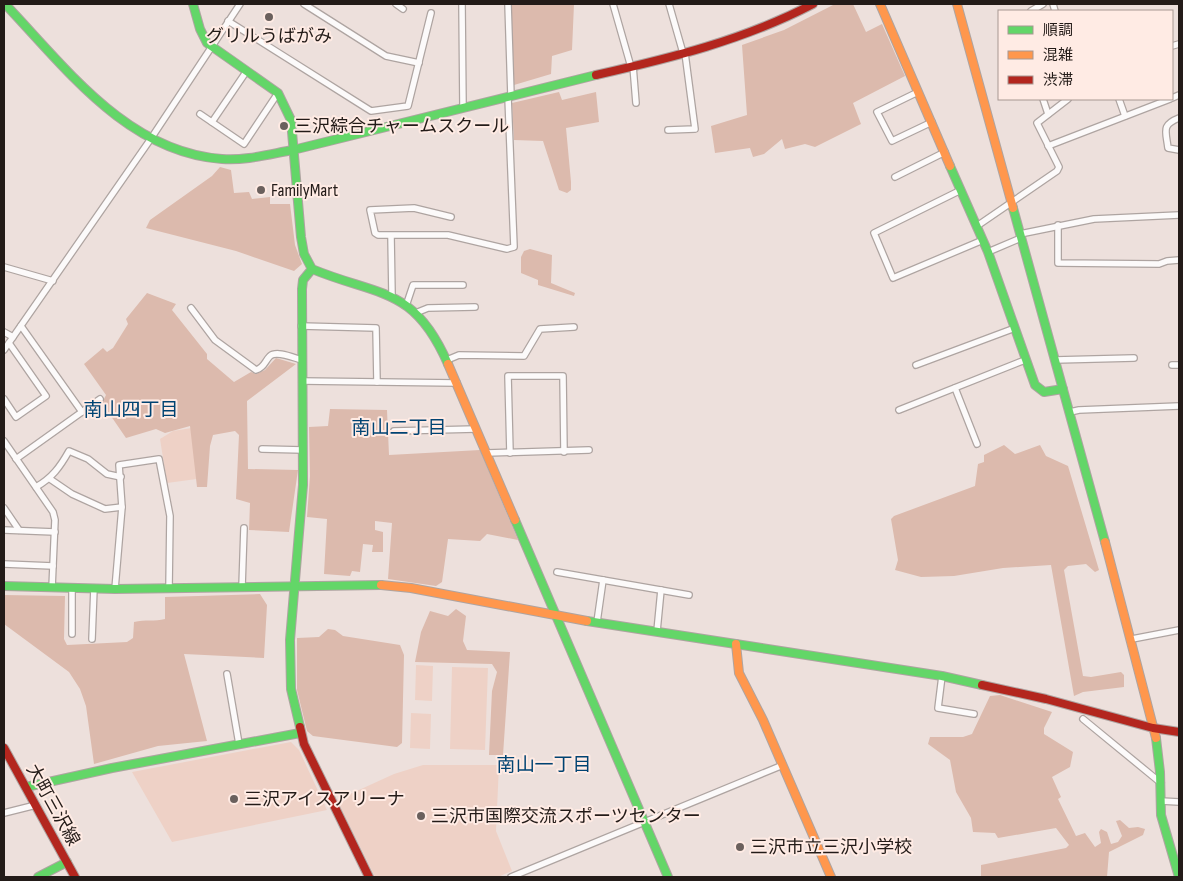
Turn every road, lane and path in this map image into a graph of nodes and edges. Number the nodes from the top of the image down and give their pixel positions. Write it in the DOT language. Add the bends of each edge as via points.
graph roads {
  1 [pos="5,4"];
  2 [pos="193,4"];
  3 [pos="240,4"];
  4 [pos="304,4"];
  5 [pos="396,4"];
  6 [pos="462,4"];
  7 [pos="508,4"];
  8 [pos="613,4"];
  9 [pos="669,4"];
  10 [pos="813,4"];
  11 [pos="880,4"];
  12 [pos="957,4"];
  13 [pos="403,9"];
  14 [pos="431,13"];
  15 [pos="228,21"];
  16 [pos="211,47"];
  17 [pos="684,53"];
  18 [pos="419,64"];
  19 [pos="632,66"];
  20 [pos="246,72"];
  21 [pos="918,92"];
  22 [pos="278,94"];
  23 [pos="509,96"];
  24 [pos="1043,100"];
  25 [pos="1067,100"];
  26 [pos="1119,100"];
  27 [pos="1166,100"];
  28 [pos="636,103"];
  29 [pos="463,108"];
  30 [pos="200,114"];
  31 [pos="1048,114"];
  32 [pos="1125,116"];
  33 [pos="1179,118"];
  34 [pos="212,122"];
  35 [pos="932,122"];
  36 [pos="668,130"];
  37 [pos="150,140"];
  38 [pos="1048,146"];
  39 [pos="293,150"];
  40 [pos="1179,150"];
  41 [pos="945,152"];
  42 [pos="895,177"];
  43 [pos="962,190"];
  44 [pos="1012,203"];
  45 [pos="1179,215"];
  46 [pos="451,217"];
  47 [pos="1058,225"];
  48 [pos="977,226"];
  49 [pos="391,236"];
  50 [pos="1020,236"];
  51 [pos="983,240"];
  52 [pos="988,252"];
  53 [pos="1179,260"];
  54 [pos="4,267"];
  55 [pos="312,269"];
  56 [pos="53,281"];
  57 [pos="463,285"];
  58 [pos="392,295"];
  59 [pos="407,304"];
  60 [pos="475,307"];
  61 [pos="191,308"];
  62 [pos="418,312"];
  63 [pos="21,326"];
  64 [pos="301,326"];
  65 [pos="574,327"];
  66 [pos="1015,328"];
  67 [pos="4,332"];
  68 [pos="11,340"];
  69 [pos="4,350"];
  70 [pos="1134,358"];
  71 [pos="302,360"];
  72 [pos="447,360"];
  73 [pos="1025,360"];
  74 [pos="1055,360"];
  75 [pos="1179,364"];
  76 [pos="916,365"];
  77 [pos="1172,365"];
  78 [pos="302,381"];
  79 [pos="377,382"];
  80 [pos="457,383"];
  81 [pos="955,388"];
  82 [pos="1063,389"];
  83 [pos="4,399"];
  84 [pos="100,399"];
  85 [pos="1179,406"];
  86 [pos="899,410"];
  87 [pos="82,412"];
  88 [pos="1070,412"];
  89 [pos="476,429"];
  90 [pos="394,431"];
  91 [pos="4,441"];
  92 [pos="977,444"];
  93 [pos="262,450"];
  94 [pos="303,450"];
  95 [pos="589,450"];
  96 [pos="564,452"];
  97 [pos="487,453"];
  98 [pos="510,453"];
  99 [pos="16,459"];
  100 [pos="121,477"];
  101 [pos="50,479"];
  102 [pos="36,487"];
  103 [pos="122,507"];
  104 [pos="4,508"];
  105 [pos="244,528"];
  106 [pos="4,530"];
  107 [pos="19,530"];
  108 [pos="55,532"];
  109 [pos="4,564"];
  110 [pos="53,566"];
  111 [pos="557,572"];
  112 [pos="603,580"];
  113 [pos="4,586"];
  114 [pos="294,586"];
  115 [pos="242,587"];
  116 [pos="52,588"];
  117 [pos="72,588"];
  118 [pos="94,588"];
  119 [pos="169,588"];
  120 [pos="114,589"];
  121 [pos="662,590"];
  122 [pos="690,595"];
  123 [pos="556,616"];
  124 [pos="597,622"];
  125 [pos="1179,630"];
  126 [pos="656,631"];
  127 [pos="72,634"];
  128 [pos="92,638"];
  129 [pos="1132,639"];
  130 [pos="736,644"];
  131 [pos="227,674"];
  132 [pos="942,676"];
  133 [pos="974,714"];
  134 [pos="1083,719"];
  135 [pos="1153,728"];
  136 [pos="1179,732"];
  137 [pos="300,733"];
  138 [pos="239,744"];
  139 [pos="4,748"];
  140 [pos="8,763"];
  141 [pos="783,765"];
  142 [pos="1161,783"];
  143 [pos="26,787"];
  144 [pos="1161,801"];
  145 [pos="1179,802"];
  146 [pos="36,805"];
  147 [pos="4,813"];
  148 [pos="644,821"];
  149 [pos="67,862"];
  150 [pos="38,877"];
  151 [pos="75,877"];
  152 [pos="369,877"];
  153 [pos="511,877"];
  154 [pos="668,877"];
  155 [pos="831,877"];
  156 [pos="1179,877"];
  1 -- 37 [label="street" via="101,105"];
  2 -- 16 [label="street" via="200,29"];
  3 -- 15 [label="street"];
  4 -- 18 [label="street" via="386,56"];
  5 -- 13 [label="street"];
  6 -- 29 [label="street"];
  7 -- 23 [label="street"];
  8 -- 19 [label="street"];
  9 -- 17 [label="street"];
  10 -- 17 [label="street" via="754,32"];
  11 -- 21 [label="street"];
  12 -- 44 [label="street"];
  14 -- 18 [label="street"];
  15 -- 16 [label="street"];
  15 -- 18 [label="street" via="371,111 408,106"];
  16 -- 20 [label="street"];
  16 -- 37 [label="street"];
  17 -- 19 [label="street"];
  17 -- 36 [label="street" via="695,129"];
  19 -- 23 [label="street"];
  19 -- 28 [label="street"];
  20 -- 22 [label="street"];
  20 -- 34 [label="street"];
  21 -- 35 [label="street"];
  21 -- 35 [label="street" via="878,112 892,142"];
  22 -- 34 [label="street" via="244,144"];
  22 -- 39 [label="street" via="288,112"];
  23 -- 29 [label="street"];
  23 -- 49 [label="street" via="514,247 507,249 448,235"];
  24 -- 31 [label="street"];
  25 -- 31 [label="street"];
  26 -- 32 [label="street"];
  27 -- 32 [label="street"];
  29 -- 39 [label="street"];
  30 -- 34 [label="street"];
  31 -- 38 [label="street" via="1037,123"];
  32 -- 38 [label="street"];
  33 -- 40 [label="street" via="1166,126 1168,148"];
  35 -- 41 [label="street"];
  37 -- 39 [label="street" via="192,154 223,159"];
  37 -- 56 [label="street"];
  38 -- 44 [label="street" via="1059,167 1057,171"];
  39 -- 55 [label="street" via="301,237 304,254"];
  41 -- 42 [label="street"];
  41 -- 43 [label="street"];
  43 -- 48 [label="street"];
  43 -- 51 [label="street" via="874,233 889,269 893,278"];
  44 -- 48 [label="street"];
  44 -- 50 [label="street"];
  45 -- 47 [label="street" via="1094,219"];
  46 -- 49 [label="street" via="414,208 370,210 375,233"];
  47 -- 50 [label="street"];
  47 -- 53 [label="street" via="1058,262 1159,264"];
  48 -- 51 [label="street"];
  49 -- 58 [label="street"];
  50 -- 52 [label="street"];
  50 -- 74 [label="street"];
  51 -- 52 [label="street"];
  52 -- 66 [label="street"];
  54 -- 56 [label="street"];
  55 -- 58 [label="street"];
  55 -- 64 [label="street" via="303,280"];
  56 -- 63 [label="street"];
  57 -- 59 [label="street" via="413,285"];
  58 -- 59 [label="street"];
  59 -- 62 [label="street"];
  60 -- 62 [label="street" via="428,308"];
  61 -- 71 [label="street" via="215,340 256,370 276,353"];
  62 -- 72 [label="street"];
  63 -- 68 [label="street"];
  63 -- 87 [label="street"];
  64 -- 71 [label="street"];
  64 -- 79 [label="street" via="376,328"];
  65 -- 72 [label="street" via="540,329 524,356 459,355"];
  66 -- 73 [label="street"];
  66 -- 76 [label="street"];
  67 -- 68 [label="street"];
  68 -- 69 [label="street"];
  68 -- 83 [label="street" via="46,396 16,417"];
  70 -- 74 [label="street"];
  71 -- 78 [label="street"];
  72 -- 80 [label="street"];
  73 -- 81 [label="street"];
  73 -- 82 [label="street" via="1039,390"];
  74 -- 82 [label="street"];
  75 -- 77 [label="street"];
  78 -- 79 [label="street"];
  78 -- 94 [label="street"];
  79 -- 80 [label="street"];
  80 -- 89 [label="street"];
  81 -- 86 [label="street"];
  81 -- 92 [label="street"];
  82 -- 88 [label="street"];
  84 -- 87 [label="street"];
  85 -- 88 [label="street"];
  87 -- 99 [label="street"];
  88 -- 129 [label="street"];
  89 -- 90 [label="street"];
  89 -- 97 [label="street"];
  91 -- 99 [label="street"];
  93 -- 94 [label="street"];
  94 -- 114 [label="street" via="302,512"];
  95 -- 96 [label="street"];
  96 -- 98 [label="street"];
  96 -- 98 [label="street" via="563,376 508,376"];
  97 -- 98 [label="street"];
  97 -- 123 [label="street"];
  99 -- 102 [label="street"];
  100 -- 101 [label="street" via="107,474 88,459 70,451"];
  100 -- 103 [label="street"];
  100 -- 119 [label="street" via="119,465 159,459 170,516"];
  101 -- 102 [label="street"];
  101 -- 103 [label="street" via="72,494 105,509"];
  102 -- 108 [label="street" via="53,512"];
  103 -- 120 [label="street"];
  104 -- 107 [label="street"];
  105 -- 115 [label="street"];
  106 -- 107 [label="street"];
  107 -- 108 [label="street"];
  108 -- 110 [label="street"];
  109 -- 110 [label="street"];
  110 -- 116 [label="street"];
  111 -- 112 [label="street"];
  112 -- 121 [label="street"];
  112 -- 124 [label="street"];
  113 -- 116 [label="street"];
  114 -- 115 [label="street"];
  114 -- 123 [label="street" via="411,588"];
  114 -- 137 [label="street" via="289,666"];
  115 -- 119 [label="street"];
  116 -- 117 [label="street"];
  117 -- 118 [label="street"];
  117 -- 127 [label="street"];
  118 -- 120 [label="street"];
  118 -- 128 [label="street"];
  119 -- 120 [label="street"];
  121 -- 122 [label="street"];
  121 -- 126 [label="street"];
  123 -- 124 [label="street"];
  123 -- 148 [label="street"];
  124 -- 126 [label="street"];
  125 -- 129 [label="street"];
  126 -- 130 [label="street"];
  129 -- 135 [label="street"];
  130 -- 132 [label="street"];
  130 -- 141 [label="street" via="739,673"];
  131 -- 138 [label="street"];
  132 -- 133 [label="street" via="938,708"];
  132 -- 135 [label="street" via="1046,698"];
  134 -- 142 [label="street"];
  135 -- 136 [label="street"];
  135 -- 142 [label="street"];
  137 -- 138 [label="street"];
  137 -- 152 [label="street" via="321,783"];
  138 -- 143 [label="street"];
  139 -- 140 [label="street, 大町三沢線"];
  140 -- 143 [label="street, 大町三沢線"];
  141 -- 148 [label="street"];
  141 -- 155 [label="street"];
  142 -- 144 [label="street"];
  143 -- 146 [label="street, 大町三沢線"];
  144 -- 145 [label="street"];
  144 -- 156 [label="street" via="1164,830"];
  146 -- 147 [label="street"];
  146 -- 149 [label="street, 大町三沢線"];
  148 -- 153 [label="street"];
  148 -- 154 [label="street"];
  149 -- 150 [label="street"];
  149 -- 151 [label="street, 大町三沢線"];
}
